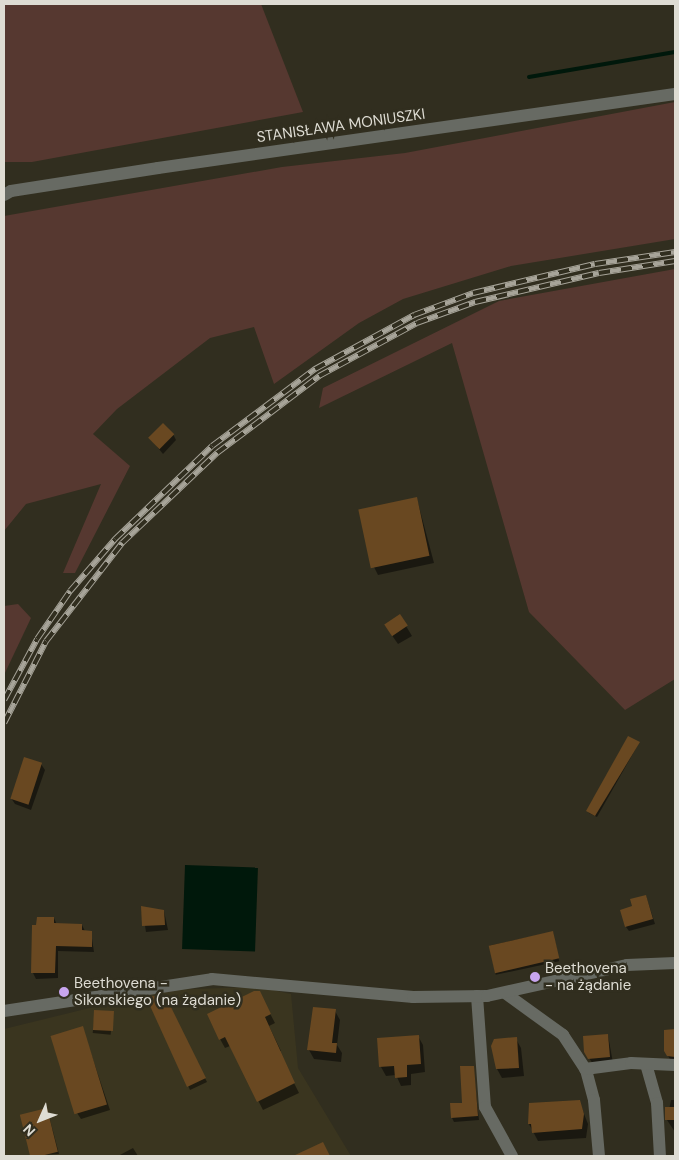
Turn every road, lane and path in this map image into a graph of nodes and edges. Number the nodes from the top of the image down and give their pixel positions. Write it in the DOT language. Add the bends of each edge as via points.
graph roads {
  1 [pos="675,94"];
  2 [pos="6,192"];
  3 [pos="675,963"];
  4 [pos="504,993"];
  5 [pos="477,996"];
  6 [pos="4,1011"];
  7 [pos="646,1064"];
  8 [pos="675,1065"];
  9 [pos="585,1069"];
  10 [pos="512,1156"];
  11 [pos="599,1156"];
  12 [pos="660,1156"];
  1 -- 2 [label="street, STANISŁAWA MONIUSZKI"];
  3 -- 4 [label="street" via="628,965"];
  4 -- 5 [label="street"];
  4 -- 9 [label="street" via="562,1035"];
  5 -- 6 [label="street" via="413,997 212,979"];
  5 -- 10 [label="street" via="485,1107"];
  7 -- 8 [label="street"];
  7 -- 9 [label="street"];
  7 -- 12 [label="street" via="657,1103"];
  9 -- 11 [label="street" via="594,1100"];
}
